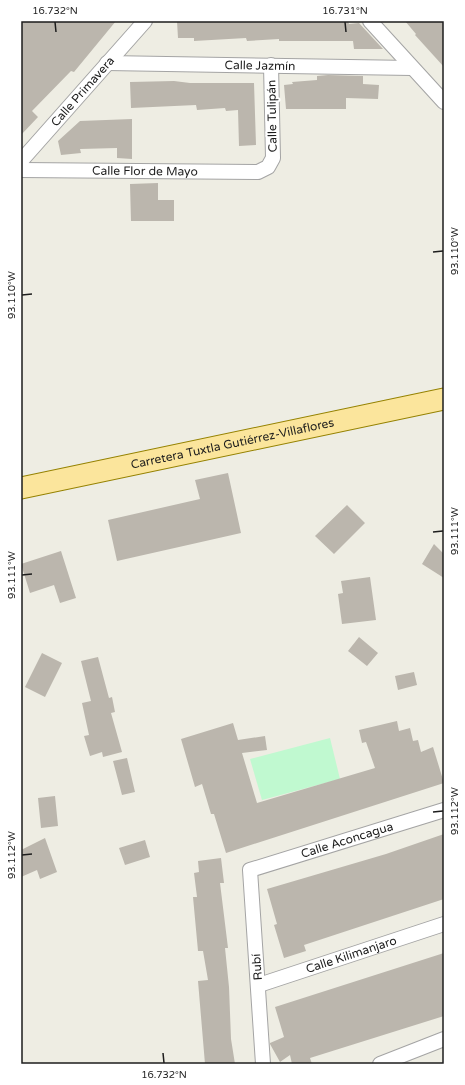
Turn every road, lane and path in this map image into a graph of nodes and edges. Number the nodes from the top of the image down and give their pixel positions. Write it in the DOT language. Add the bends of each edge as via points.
graph roads {
  1 [pos="145,21"];
  2 [pos="370,21"];
  3 [pos="107,63"];
  4 [pos="271,65"];
  5 [pos="412,68"];
  6 [pos="444,102"];
  7 [pos="21,161"];
  8 [pos="268,167"];
  9 [pos="21,170"];
  10 [pos="444,398"];
  11 [pos="21,488"];
  12 [pos="444,810"];
  13 [pos="250,870"];
  14 [pos="444,924"];
  15 [pos="259,986"];
  16 [pos="444,1039"];
  17 [pos="263,1064"];
  18 [pos="380,1064"];
  1 -- 3 [label="street, Calle Primavera"];
  2 -- 5 [label="street"];
  3 -- 4 [label="street, Calle Jazmín"];
  3 -- 7 [label="street, Calle Primavera"];
  4 -- 5 [label="street, Calle Jazmín"];
  4 -- 8 [label="street, Calle Tulipán" via="273,158"];
  5 -- 6 [label="street"];
  8 -- 9 [label="street, Calle Flor de Mayo" via="258,172"];
  10 -- 11 [label="main road, Carretera Tuxtla Gutiérrez-Villaflores"];
  12 -- 13 [label="street, Calle Aconcagua"];
  13 -- 15 [label="street, Rubí"];
  14 -- 15 [label="street, Calle Kilimanjaro"];
  15 -- 17 [label="street, Rubí"];
  16 -- 18 [label="street"];
}
